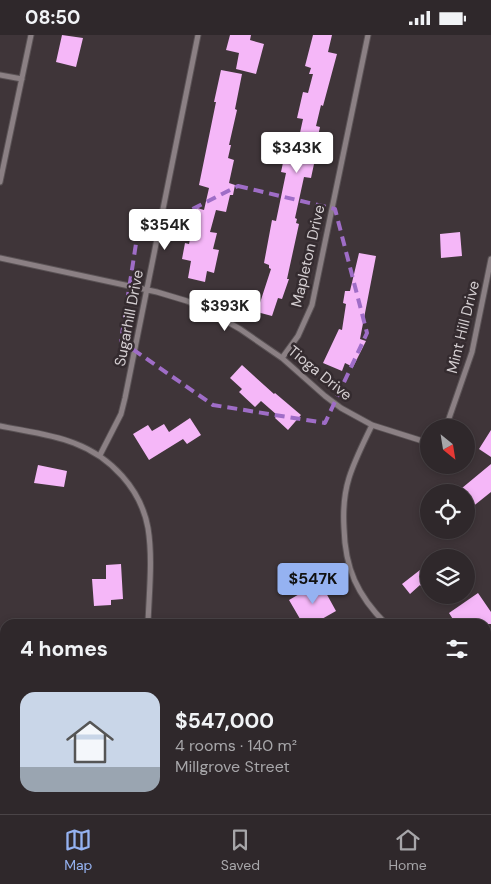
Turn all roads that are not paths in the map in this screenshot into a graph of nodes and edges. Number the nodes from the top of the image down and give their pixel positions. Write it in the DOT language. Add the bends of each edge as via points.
graph roads {
  1 [pos="31,35"];
  2 [pos="198,35"];
  3 [pos="368,35"];
  4 [pos="0,75"];
  5 [pos="22,79"];
  6 [pos="0,182"];
  7 [pos="0,258"];
  8 [pos="491,259"];
  9 [pos="147,289"];
  10 [pos="282,358"];
  11 [pos="449,419"];
  12 [pos="372,425"];
  13 [pos="0,426"];
  14 [pos="420,440"];
  15 [pos="100,455"];
  16 [pos="148,619"];
  17 [pos="382,619"];
  1 -- 5 [label="street"];
  2 -- 9 [label="street, Sugarhill Drive"];
  3 -- 10 [label="street, Mapleton Drive" via="312,305 298,336"];
  4 -- 5 [label="street"];
  5 -- 6 [label="street"];
  7 -- 9 [label="street, Tioga Drive"];
  8 -- 11 [label="street, Mint Hill Drive" via="472,352"];
  9 -- 10 [label="street, Tioga Drive" via="205,309"];
  9 -- 15 [label="street, Sugarhill Drive" via="121,414"];
  10 -- 12 [label="street, Tioga Drive" via="341,408"];
  12 -- 14 [label="street, Tioga Drive"];
  12 -- 17 [label="street" via="348,480 344,511 345,547 359,590"];
  13 -- 15 [label="street" via="58,437"];
  15 -- 16 [label="street" via="129,483 145,516 149,539"];
}
